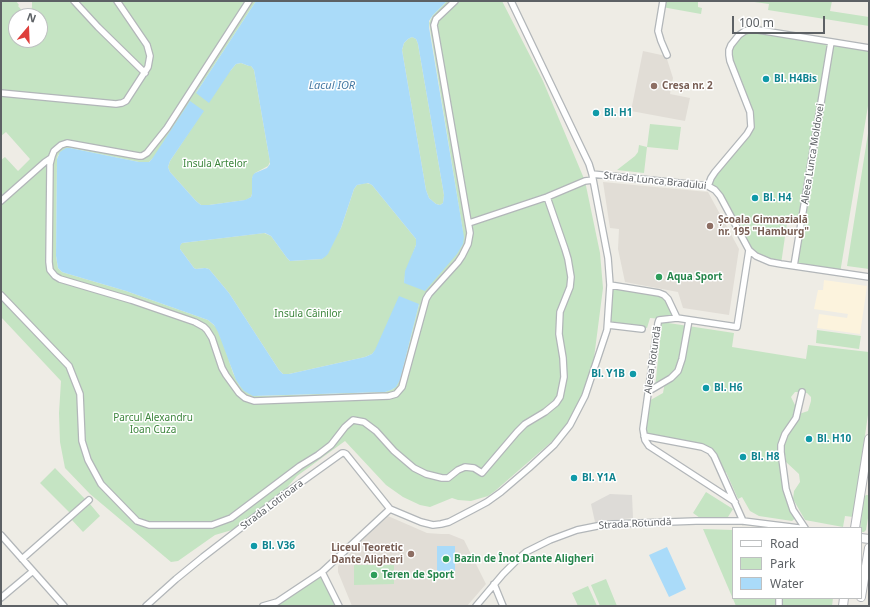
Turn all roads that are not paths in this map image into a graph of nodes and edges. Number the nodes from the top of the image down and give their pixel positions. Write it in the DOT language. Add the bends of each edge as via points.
graph roads {
  1 [pos="74,1"];
  2 [pos="117,1"];
  3 [pos="250,1"];
  4 [pos="455,1"];
  5 [pos="511,1"];
  6 [pos="663,1"];
  7 [pos="831,42"];
  8 [pos="869,48"];
  9 [pos="667,55"];
  10 [pos="145,73"];
  11 [pos="1,93"];
  12 [pos="51,158"];
  13 [pos="593,177"];
  14 [pos="708,186"];
  15 [pos="547,197"];
  16 [pos="1,201"];
  17 [pos="469,223"];
  18 [pos="749,250"];
  19 [pos="794,266"];
  20 [pos="869,277"];
  21 [pos="610,285"];
  22 [pos="1,295"];
  23 [pos="677,318"];
  24 [pos="689,320"];
  25 [pos="608,325"];
  26 [pos="642,330"];
  27 [pos="649,391"];
  28 [pos="802,392"];
  29 [pos="644,436"];
  30 [pos="869,439"];
  31 [pos="865,486"];
  32 [pos="89,500"];
  33 [pos="735,502"];
  34 [pos="390,509"];
  35 [pos="743,521"];
  36 [pos="754,522"];
  37 [pos="757,527"];
  38 [pos="792,527"];
  39 [pos="803,527"];
  40 [pos="855,527"];
  41 [pos="1,536"];
  42 [pos="869,548"];
  43 [pos="22,559"];
  44 [pos="33,571"];
  45 [pos="322,572"];
  46 [pos="494,584"];
  47 [pos="862,591"];
  48 [pos="1,598"];
  49 [pos="278,604"];
  50 [pos="64,606"];
  51 [pos="146,606"];
  52 [pos="263,606"];
  53 [pos="339,606"];
  54 [pos="476,606"];
  55 [pos="503,606"];
  1 -- 10 [label="street"];
  2 -- 10 [label="street" via="148,49 150,59"];
  3 -- 12 [label="street" via="167,128 147,154 139,156 67,143 58,147"];
  4 -- 17 [label="street" via="436,19 434,25"];
  5 -- 13 [label="street, Strada Lunca Bradului" via="585,155"];
  6 -- 9 [label="street" via="658,31"];
  7 -- 8 [label="street"];
  7 -- 14 [label="street" via="752,29 739,35 730,50 730,60 750,112 751,127 715,172"];
  7 -- 19 [label="street, Aleea Lunca Moldovei"];
  10 -- 11 [label="street" via="122,104"];
  12 -- 16 [label="street"];
  12 -- 17 [label="street" via="49,262 52,273 63,281 131,300 204,327 212,338 226,375 239,393 254,401 389,396 398,392 403,384 425,301 466,250 470,233"];
  13 -- 14 [label="street, Strada Lunca Bradului"];
  13 -- 15 [label="street"];
  13 -- 21 [label="street, Strada Lotrioara" via="606,244"];
  14 -- 18 [label="street, Strada Lunca Bradului" via="720,196"];
  15 -- 17 [label="street"];
  15 -- 22 [label="street" via="572,277 560,312 559,334 564,377 560,397 556,403 525,424 482,473 474,468 465,467 448,478 426,474 414,468 376,430 364,422 353,420 331,445 318,455 231,518 212,525 149,525 137,521 101,484 88,460 82,441 80,394 69,366"];
  18 -- 19 [label="street, Strada Lunca Bradului" via="762,260"];
  18 -- 24 [label="street, Aleea Rotundă" via="737,327"];
  19 -- 20 [label="street, Strada Lunca Bradului"];
  21 -- 23 [label="street" via="664,295"];
  21 -- 25 [label="street, Strada Lotrioara"];
  23 -- 24 [label="street, Aleea Rotundă"];
  23 -- 27 [label="street, Aleea Rotundă" via="659,320"];
  24 -- 27 [label="street" via="678,371"];
  25 -- 26 [label="street"];
  25 -- 34 [label="street, Strada Lotrioara" via="585,396 570,425 554,445 501,492 449,522 437,525"];
  27 -- 29 [label="street, Aleea Rotundă"];
  28 -- 39 [label="street" via="796,418 784,434 781,448 786,489"];
  29 -- 33 [label="street" via="652,449"];
  29 -- 33 [label="street" via="707,449 714,456"];
  30 -- 31 [label="main road"];
  31 -- 40 [label="main road"];
  32 -- 43 [label="street"];
  33 -- 35 [label="street"];
  34 -- 45 [label="street"];
  34 -- 51 [label="street, Strada Lotrioara" via="344,452 203,557"];
  35 -- 36 [label="street, Strada Rotundă"];
  35 -- 46 [label="street, Strada Rotundă" via="613,524 577,530 526,552"];
  36 -- 37 [label="street"];
  36 -- 38 [label="street, Strada Rotundă"];
  41 -- 43 [label="street"];
  42 -- 47 [label="main road"];
  43 -- 44 [label="street"];
  44 -- 48 [label="street"];
  44 -- 50 [label="street"];
  45 -- 49 [label="street"];
  45 -- 53 [label="street"];
  46 -- 54 [label="street, Strada Rotundă"];
  46 -- 55 [label="street"];
  49 -- 52 [label="street"];
}
